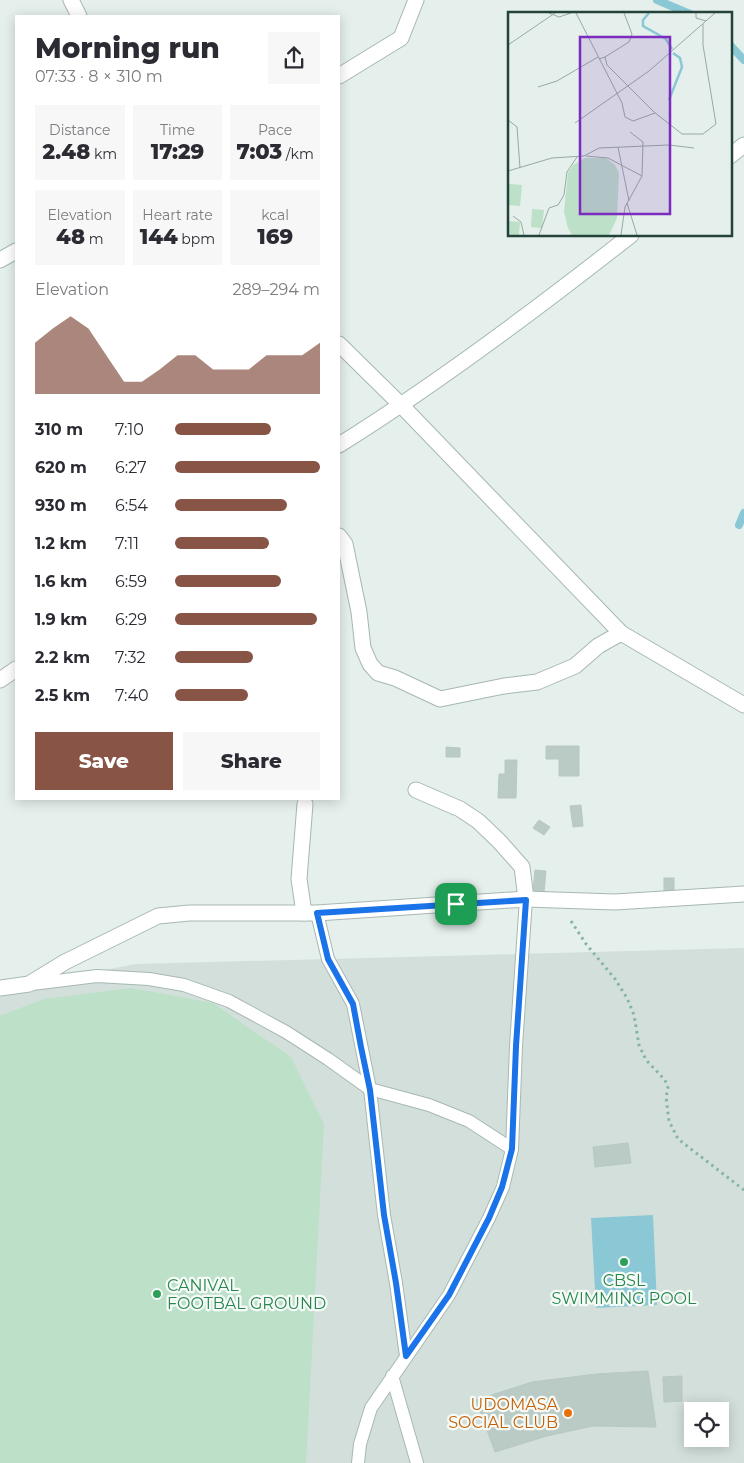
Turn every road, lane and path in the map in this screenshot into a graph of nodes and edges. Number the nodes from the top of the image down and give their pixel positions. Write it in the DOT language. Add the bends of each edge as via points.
graph roads {
  1 [pos="71,0"];
  2 [pos="416,0"];
  3 [pos="78,15"];
  4 [pos="340,75"];
  5 [pos="744,146"];
  6 [pos="732,155"];
  7 [pos="630,236"];
  8 [pos="15,252"];
  9 [pos="0,260"];
  10 [pos="340,345"];
  11 [pos="402,406"];
  12 [pos="340,444"];
  13 [pos="340,537"];
  14 [pos="621,632"];
  15 [pos="15,669"];
  16 [pos="0,680"];
  17 [pos="744,705"];
  18 [pos="416,790"];
  19 [pos="305,804"];
  20 [pos="744,894"];
  21 [pos="556,899"];
  22 [pos="526,900"];
  23 [pos="311,913"];
  24 [pos="29,984"];
  25 [pos="0,988"];
  26 [pos="370,1090"];
  27 [pos="512,1149"];
  28 [pos="744,1190"];
  29 [pos="406,1356"];
  30 [pos="392,1376"];
  31 [pos="358,1463"];
  32 [pos="418,1463"];
  1 -- 3 [label="street"];
  2 -- 4 [label="street" via="401,38"];
  5 -- 6 [label="street"];
  7 -- 11 [label="street"];
  8 -- 9 [label="street"];
  10 -- 11 [label="street"];
  11 -- 12 [label="street"];
  11 -- 14 [label="street"];
  13 -- 14 [label="street" via="345,544 363,648 370,664 378,673 440,699 537,682 576,666 598,646"];
  14 -- 17 [label="street"];
  15 -- 16 [label="street"];
  18 -- 22 [label="street" via="460,809 499,840 522,867"];
  19 -- 23 [label="street" via="299,879"];
  20 -- 21 [label="street" via="615,902"];
  21 -- 22 [label="street"];
  21 -- 28 [label="path" via="627,998 634,1015 639,1045 646,1060 665,1080 668,1088 668,1121 678,1139"];
  22 -- 23 [label="street"];
  22 -- 27 [label="lane"];
  23 -- 24 [label="street" via="158,916 65,962"];
  23 -- 26 [label="lane" via="328,959 353,1004"];
  24 -- 25 [label="street"];
  24 -- 26 [label="lane" via="97,976 149,978 184,986 229,1001 286,1032"];
  26 -- 27 [label="lane" via="429,1105 469,1121"];
  26 -- 29 [label="lane" via="384,1215"];
  27 -- 29 [label="lane" via="502,1187 489,1218 449,1295"];
  29 -- 30 [label="lane"];
  30 -- 31 [label="lane" via="371,1408"];
  30 -- 32 [label="lane"];
}
